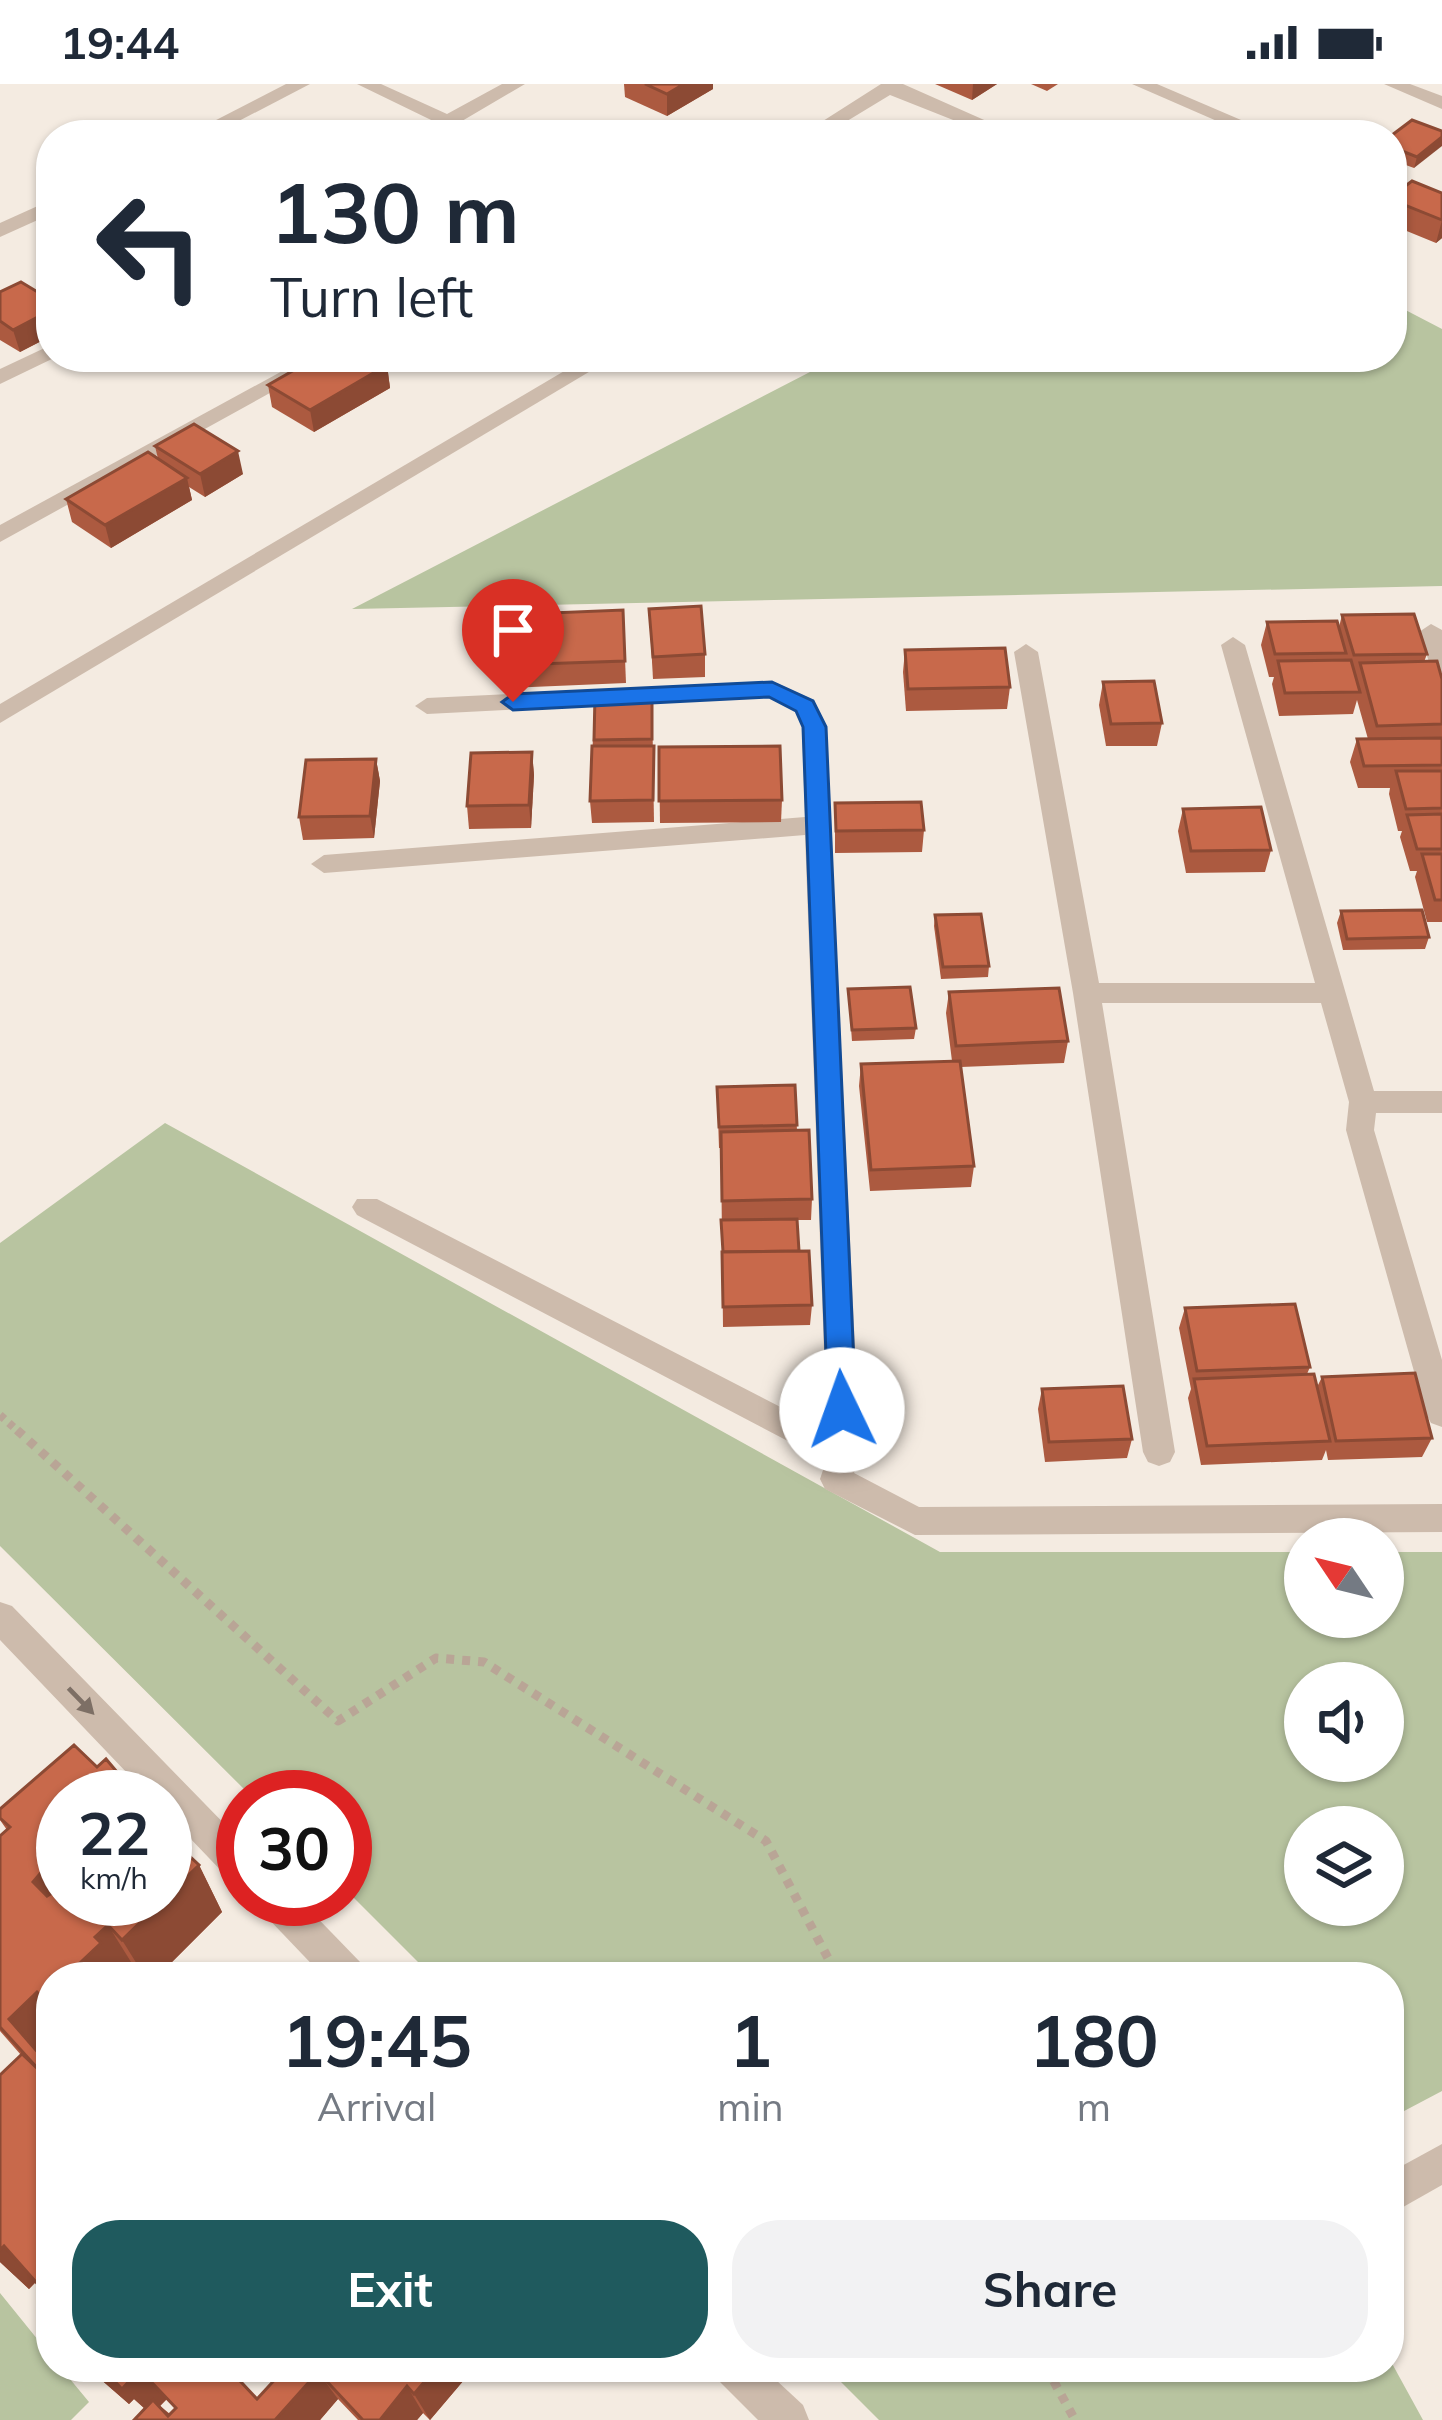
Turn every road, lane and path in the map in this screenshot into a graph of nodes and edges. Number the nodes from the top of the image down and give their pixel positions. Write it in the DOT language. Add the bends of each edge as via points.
graph roads {
  1 [pos="301,84"];
  2 [pos="366,84"];
  3 [pos="515,84"];
  4 [pos="1141,84"];
  5 [pos="1394,84"];
  6 [pos="891,86"];
  7 [pos="1442,103"];
  8 [pos="228,120"];
  9 [pos="445,120"];
  10 [pos="449,120"];
  11 [pos="835,120"];
  12 [pos="972,120"];
  13 [pos="1229,120"];
  14 [pos="36,214"];
  15 [pos="0,232"];
  16 [pos="36,359"];
  17 [pos="297,372"];
  18 [pos="576,373"];
  19 [pos="0,378"];
  20 [pos="0,536"];
  21 [pos="1431,632"];
  22 [pos="1233,645"];
  23 [pos="1026,652"];
  24 [pos="1442,664"];
  25 [pos="427,706"];
  26 [pos="0,716"];
  27 [pos="817,825"];
  28 [pos="324,864"];
  29 [pos="1087,993"];
  30 [pos="1330,993"];
  31 [pos="1363,1102"];
  32 [pos="1442,1102"];
  33 [pos="367,1207"];
  34 [pos="1442,1414"];
  35 [pos="0,1415"];
  36 [pos="1159,1453"];
  37 [pos="844,1455"];
  38 [pos="1442,1518"];
  39 [pos="0,1617"];
  40 [pos="216,1840"];
  41 [pos="300,1926"];
  42 [pos="335,1962"];
  43 [pos="830,1962"];
  44 [pos="1442,2162"];
  45 [pos="1404,2186"];
  46 [pos="749,2382"];
  47 [pos="1054,2382"];
  48 [pos="788,2420"];
  49 [pos="1075,2420"];
  1 -- 8 [label="street"];
  2 -- 9 [label="street"];
  3 -- 10 [label="street"];
  4 -- 13 [label="street"];
  5 -- 7 [label="street"];
  6 -- 11 [label="street"];
  6 -- 12 [label="street"];
  14 -- 15 [label="street"];
  16 -- 19 [label="street"];
  17 -- 20 [label="street"];
  18 -- 26 [label="street"];
  21 -- 24 [label="street"];
  22 -- 30 [label="street"];
  23 -- 29 [label="street"];
  25 -- 27 [label="street" via="772,689 805,706 814,727"];
  27 -- 28 [label="street"];
  27 -- 37 [label="street"];
  29 -- 30 [label="street"];
  29 -- 36 [label="street"];
  30 -- 31 [label="street"];
  31 -- 32 [label="street"];
  31 -- 34 [label="street" via="1360,1130"];
  33 -- 37 [label="street"];
  35 -- 43 [label="path" via="338,1721 436,1658 484,1662 766,1841"];
  37 -- 38 [label="street" via="836,1479 915,1521"];
  39 -- 40 [label="street, one-way"];
  41 -- 42 [label="street"];
  44 -- 45 [label="street"];
  46 -- 48 [label="street"];
  47 -- 49 [label="path"];
}
